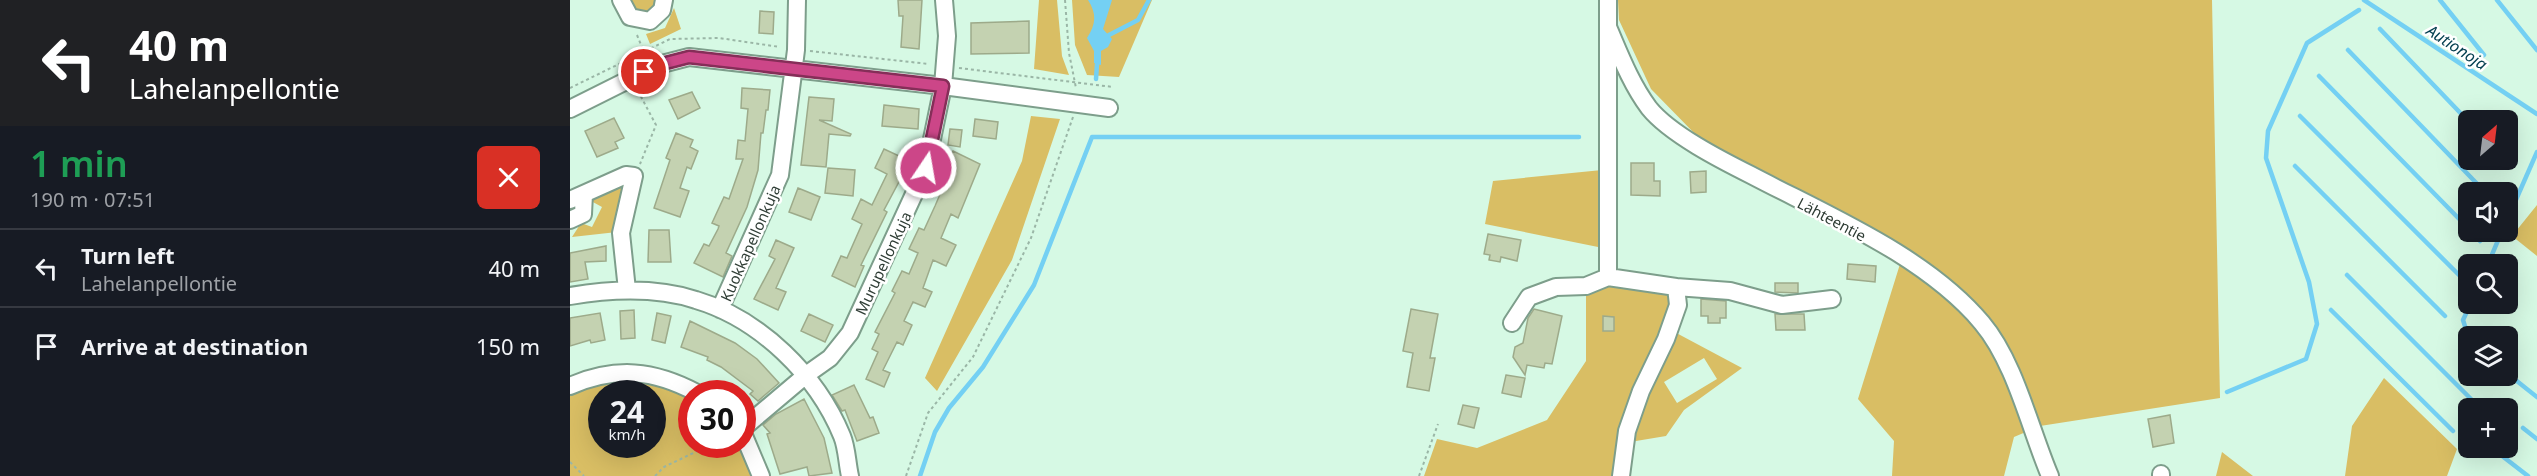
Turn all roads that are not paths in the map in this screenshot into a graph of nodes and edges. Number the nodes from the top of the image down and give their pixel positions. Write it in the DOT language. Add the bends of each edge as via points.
graph roads {
  1 [pos="621,0"];
  2 [pos="664,0"];
  3 [pos="797,0"];
  4 [pos="944,0"];
  5 [pos="1608,0"];
  6 [pos="1608,27"];
  7 [pos="794,71"];
  8 [pos="943,86"];
  9 [pos="1109,108"];
  10 [pos="570,109"];
  11 [pos="577,197"];
  12 [pos="570,220"];
  13 [pos="1608,277"];
  14 [pos="1676,287"];
  15 [pos="627,290"];
  16 [pos="570,296"];
  17 [pos="1832,299"];
  18 [pos="720,309"];
  19 [pos="1512,323"];
  20 [pos="806,375"];
  21 [pos="678,382"];
  22 [pos="570,386"];
  23 [pos="756,418"];
  24 [pos="754,458"];
  25 [pos="761,476"];
  26 [pos="850,476"];
  27 [pos="1621,476"];
  28 [pos="2050,476"];
  1 -- 2 [label="street" via="630,17 650,21 662,10"];
  3 -- 7 [label="street, Kuokkapellonkuja"];
  4 -- 8 [label="street, Murupellonkuja" via="947,36"];
  5 -- 6 [label="street, Lähteentie"];
  6 -- 13 [label="street, Lähteentie"];
  6 -- 28 [label="street, Lähteentie" via="1650,109 1686,139 1902,257 1950,290 1983,324 2002,354"];
  7 -- 8 [label="street"];
  7 -- 10 [label="street" via="689,57 658,65"];
  7 -- 18 [label="street, Kuokkapellonkuja" via="780,175"];
  8 -- 9 [label="street"];
  8 -- 20 [label="street, Murupellonkuja" via="926,168 855,323 830,358"];
  11 -- 12 [label="street" via="583,214"];
  11 -- 15 [label="street" via="626,175 634,176 621,233"];
  13 -- 14 [label="street"];
  13 -- 19 [label="street" via="1586,286 1556,287 1529,297"];
  14 -- 17 [label="street" via="1730,291 1782,305"];
  14 -- 27 [label="street" via="1678,305 1627,431"];
  15 -- 16 [label="street"];
  15 -- 18 [label="street" via="696,300"];
  18 -- 20 [label="street" via="778,347"];
  20 -- 23 [label="street, Murupellonkuja"];
  20 -- 26 [label="street" via="843,438"];
  21 -- 22 [label="street" via="634,372 592,377"];
  24 -- 25 [label="street"];
}
